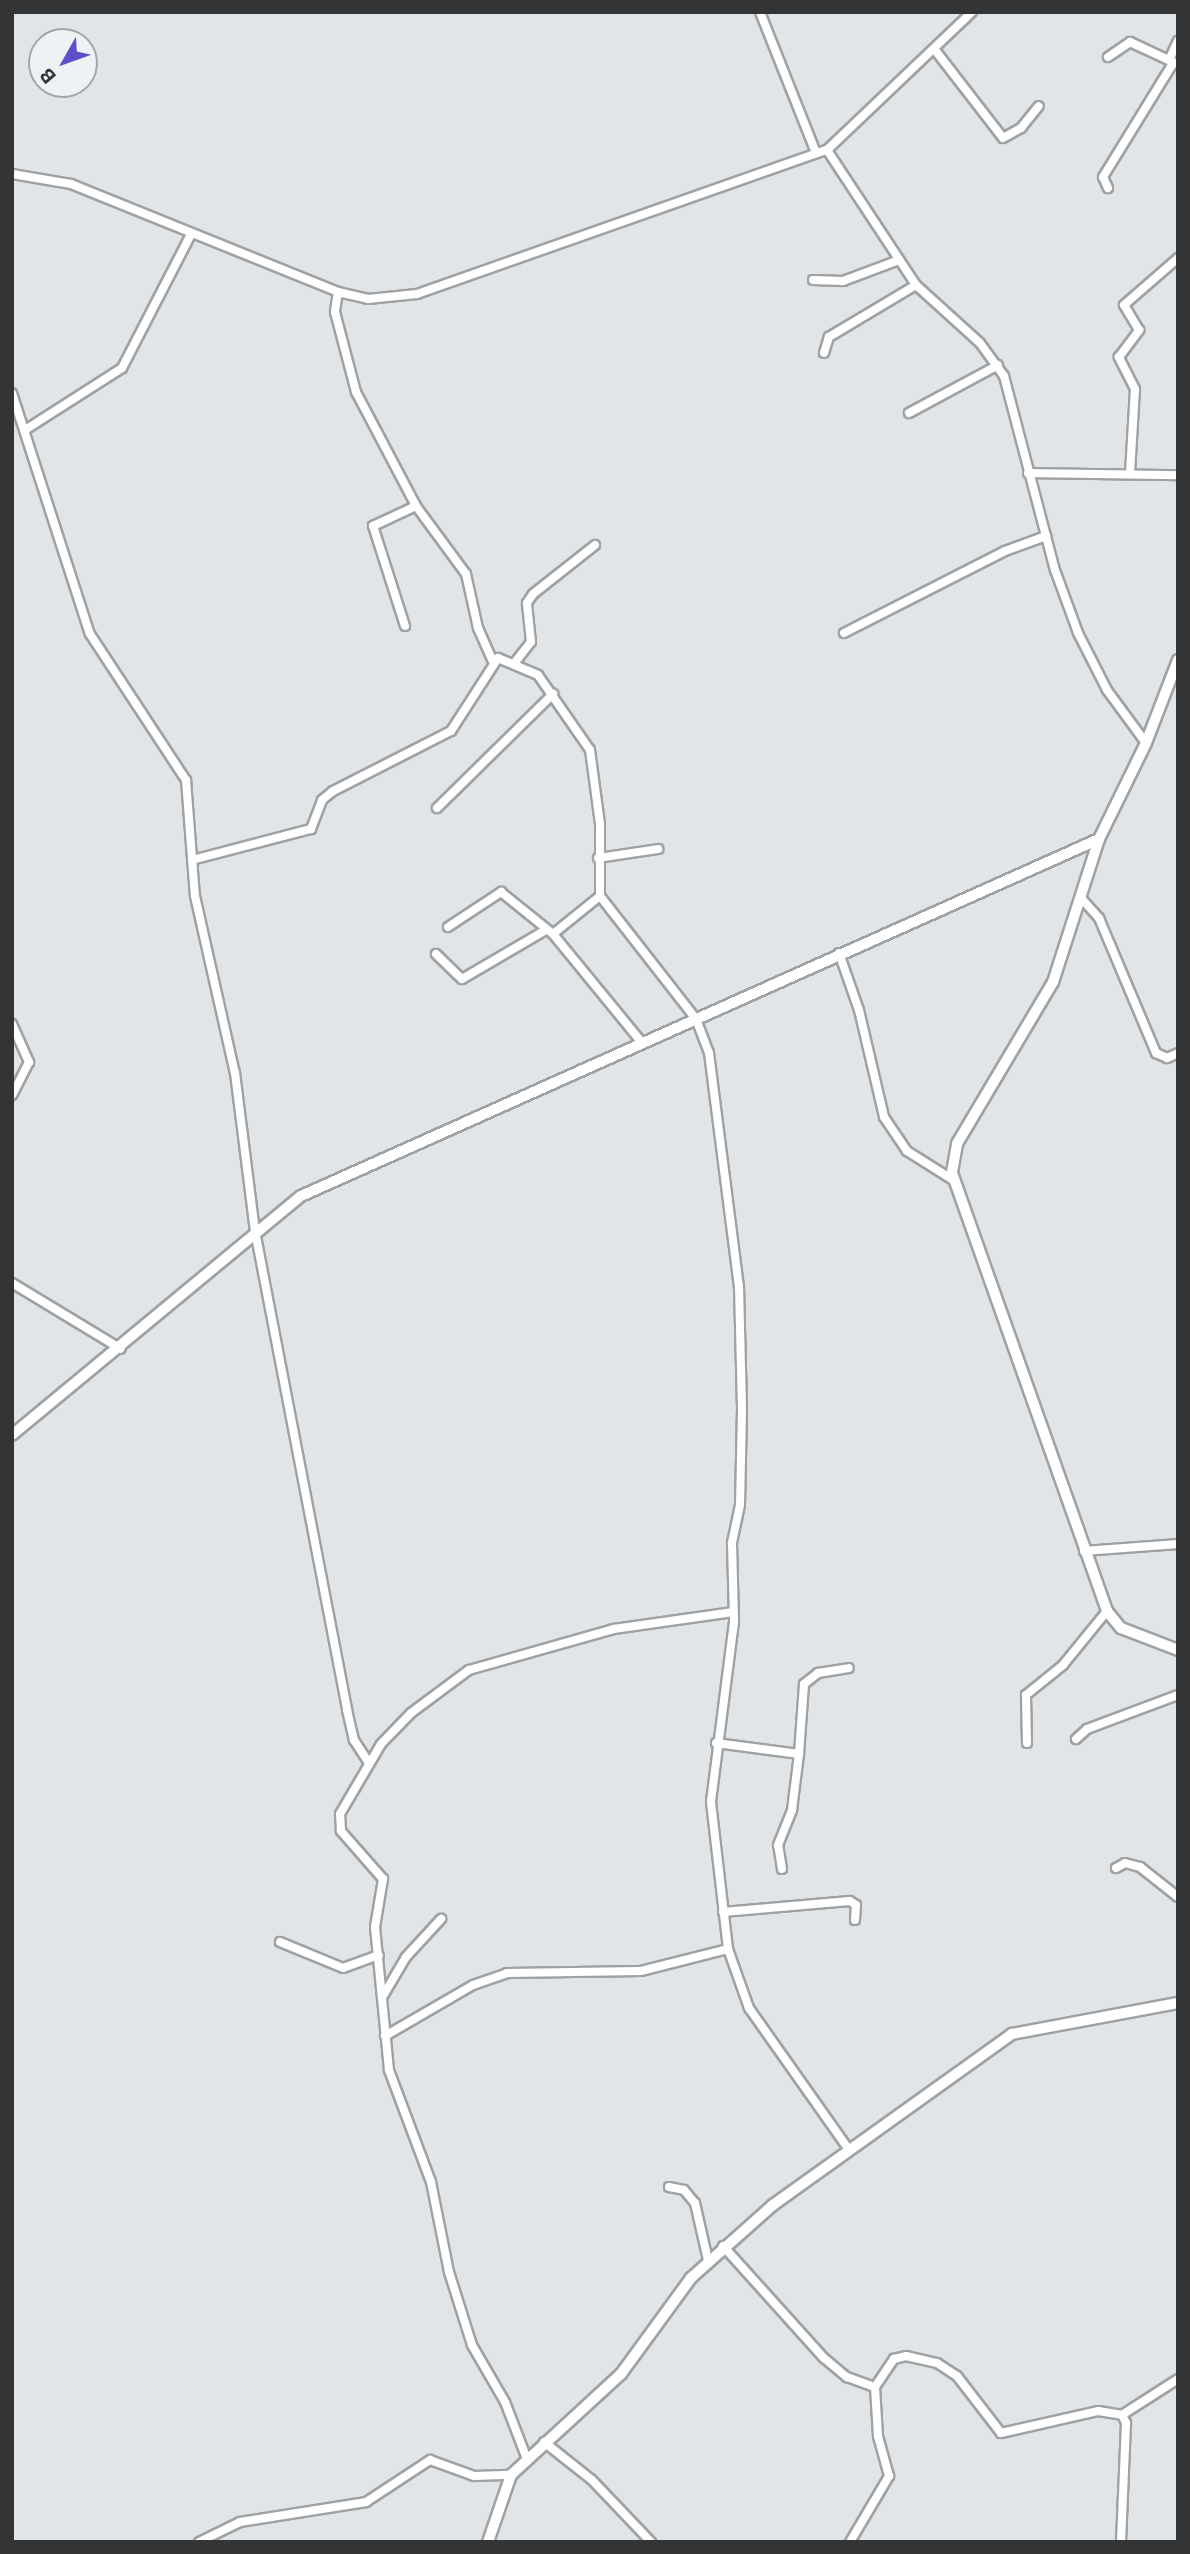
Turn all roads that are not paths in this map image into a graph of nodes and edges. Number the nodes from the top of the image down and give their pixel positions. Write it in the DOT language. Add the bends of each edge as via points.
graph roads {
  1 [pos="761,12"];
  2 [pos="972,12"];
  3 [pos="1178,41"];
  4 [pos="934,50"];
  5 [pos="1108,57"];
  6 [pos="1173,63"];
  7 [pos="1040,106"];
  8 [pos="827,150"];
  9 [pos="816,153"];
  10 [pos="12,174"];
  11 [pos="1108,188"];
  12 [pos="190,236"];
  13 [pos="1178,258"];
  14 [pos="899,260"];
  15 [pos="813,280"];
  16 [pos="916,285"];
  17 [pos="338,292"];
  18 [pos="824,353"];
  19 [pos="998,365"];
  20 [pos="12,393"];
  21 [pos="909,413"];
  22 [pos="24,430"];
  23 [pos="1028,473"];
  24 [pos="1130,473"];
  25 [pos="1178,475"];
  26 [pos="416,506"];
  27 [pos="1046,536"];
  28 [pos="595,545"];
  29 [pos="405,626"];
  30 [pos="844,633"];
  31 [pos="1178,660"];
  32 [pos="493,661"];
  33 [pos="516,661"];
  34 [pos="553,694"];
  35 [pos="1146,743"];
  36 [pos="437,808"];
  37 [pos="1099,839"];
  38 [pos="658,849"];
  39 [pos="598,858"];
  40 [pos="192,860"];
  41 [pos="600,896"];
  42 [pos="1081,898"];
  43 [pos="448,927"];
  44 [pos="548,933"];
  45 [pos="839,953"];
  46 [pos="436,954"];
  47 [pos="696,1019"];
  48 [pos="12,1024"];
  49 [pos="643,1044"];
  50 [pos="1178,1053"];
  51 [pos="12,1095"];
  52 [pos="953,1180"];
  53 [pos="255,1231"];
  54 [pos="12,1283"];
  55 [pos="121,1349"];
  56 [pos="12,1435"];
  57 [pos="1178,1544"];
  58 [pos="1084,1551"];
  59 [pos="1107,1611"];
  60 [pos="733,1612"];
  61 [pos="1178,1650"];
  62 [pos="849,1668"];
  63 [pos="1178,1695"];
  64 [pos="1076,1738"];
  65 [pos="716,1743"];
  66 [pos="1027,1743"];
  67 [pos="799,1754"];
  68 [pos="369,1763"];
  69 [pos="1115,1868"];
  70 [pos="782,1869"];
  71 [pos="1178,1897"];
  72 [pos="723,1912"];
  73 [pos="441,1919"];
  74 [pos="855,1920"];
  75 [pos="281,1942"];
  76 [pos="728,1949"];
  77 [pos="379,1955"];
  78 [pos="381,1998"];
  79 [pos="1178,2003"];
  80 [pos="385,2036"];
  81 [pos="849,2150"];
  82 [pos="669,2187"];
  83 [pos="723,2246"];
  84 [pos="708,2260"];
  85 [pos="1178,2379"];
  86 [pos="875,2387"];
  87 [pos="1122,2415"];
  88 [pos="544,2442"];
  89 [pos="527,2459"];
  90 [pos="511,2475"];
  91 [pos="200,2542"];
  92 [pos="488,2542"];
  93 [pos="651,2542"];
  94 [pos="850,2542"];
  95 [pos="1121,2542"];
  1 -- 9 [label="street"];
  2 -- 4 [label="street"];
  3 -- 6 [label="street"];
  4 -- 7 [label="street" via="1003,138 1021,128"];
  4 -- 8 [label="street"];
  5 -- 6 [label="street" via="1130,42"];
  6 -- 11 [label="street" via="1103,177"];
  8 -- 9 [label="street"];
  8 -- 14 [label="street"];
  9 -- 17 [label="street" via="463,282 394,298"];
  10 -- 12 [label="street" via="71,184"];
  12 -- 17 [label="street"];
  12 -- 22 [label="street" via="122,368"];
  13 -- 24 [label="street" via="1124,305 1139,330 1119,357 1135,389"];
  14 -- 15 [label="street" via="844,281"];
  14 -- 16 [label="street"];
  16 -- 18 [label="street" via="829,337"];
  16 -- 19 [label="street"];
  17 -- 26 [label="street" via="335,312 356,392"];
  19 -- 21 [label="street"];
  19 -- 23 [label="street" via="1010,390"];
  20 -- 22 [label="street"];
  22 -- 40 [label="street" via="90,634 185,775"];
  23 -- 24 [label="street"];
  23 -- 27 [label="street"];
  24 -- 25 [label="street"];
  26 -- 29 [label="street" via="373,526"];
  26 -- 32 [label="street" via="466,574 478,628"];
  27 -- 30 [label="street" via="1006,551"];
  27 -- 35 [label="street" via="1078,633 1107,690"];
  28 -- 33 [label="street" via="533,594 527,604 531,642"];
  31 -- 35 [label="street"];
  32 -- 33 [label="street"];
  32 -- 40 [label="street" via="451,731 333,791 322,800 311,829"];
  33 -- 34 [label="street"];
  34 -- 36 [label="street"];
  34 -- 39 [label="street" via="595,765"];
  35 -- 37 [label="street"];
  37 -- 42 [label="street"];
  37 -- 45 [label="street"];
  38 -- 39 [label="street"];
  39 -- 41 [label="street"];
  40 -- 53 [label="street" via="195,896 235,1073"];
  41 -- 44 [label="street"];
  41 -- 47 [label="street"];
  42 -- 50 [label="street" via="1099,918 1156,1053 1167,1058"];
  42 -- 52 [label="street" via="1053,982 957,1144"];
  43 -- 44 [label="street" via="501,892"];
  44 -- 46 [label="street" via="462,979"];
  44 -- 49 [label="street"];
  45 -- 47 [label="street"];
  45 -- 52 [label="street" via="889,1127 907,1151"];
  47 -- 49 [label="street"];
  47 -- 60 [label="street" via="709,1053 739,1286 740,1505 732,1543"];
  48 -- 51 [label="street" via="29,1062"];
  49 -- 53 [label="street" via="301,1196"];
  52 -- 58 [label="street" via="1073,1506"];
  53 -- 55 [label="street"];
  53 -- 68 [label="street" via="347,1710 354,1740"];
  54 -- 55 [label="street"];
  55 -- 56 [label="street"];
  57 -- 58 [label="street"];
  58 -- 59 [label="street"];
  59 -- 61 [label="street" via="1121,1628"];
  59 -- 66 [label="street" via="1063,1665 1026,1695"];
  60 -- 65 [label="street"];
  60 -- 68 [label="street" via="614,1629 469,1670 411,1713"];
  62 -- 67 [label="street" via="818,1674 804,1684"];
  63 -- 64 [label="street" via="1087,1728"];
  65 -- 67 [label="street"];
  65 -- 72 [label="street" via="711,1802"];
  67 -- 70 [label="street" via="792,1810 778,1846"];
  68 -- 77 [label="street" via="338,1822 383,1879 375,1927"];
  69 -- 71 [label="street" via="1125,1863 1140,1867"];
  72 -- 74 [label="street" via="842,1900 856,1905"];
  72 -- 76 [label="street"];
  73 -- 78 [label="street" via="406,1957"];
  75 -- 77 [label="street" via="343,1968"];
  76 -- 80 [label="street" via="641,1971 507,1973 473,1985"];
  76 -- 81 [label="street" via="749,2008"];
  77 -- 78 [label="street"];
  78 -- 80 [label="street"];
  79 -- 81 [label="street" via="1012,2034"];
  80 -- 89 [label="street" via="388,2070 431,2182 449,2272 471,2344 505,2402"];
  81 -- 83 [label="street"];
  82 -- 84 [label="street" via="684,2190 695,2203"];
  83 -- 84 [label="street"];
  83 -- 86 [label="street" via="824,2358 848,2377"];
  84 -- 88 [label="street" via="665,2308 621,2374"];
  85 -- 87 [label="street"];
  86 -- 87 [label="street" via="894,2359 906,2356 937,2363 957,2376 1001,2433 1098,2411"];
  86 -- 94 [label="street" via="874,2412 889,2476"];
  87 -- 95 [label="street" via="1126,2423"];
  88 -- 89 [label="street"];
  88 -- 93 [label="street" via="592,2480"];
  89 -- 90 [label="street"];
  90 -- 91 [label="street" via="474,2476 430,2460 366,2502 240,2522"];
  90 -- 92 [label="street"];
}
